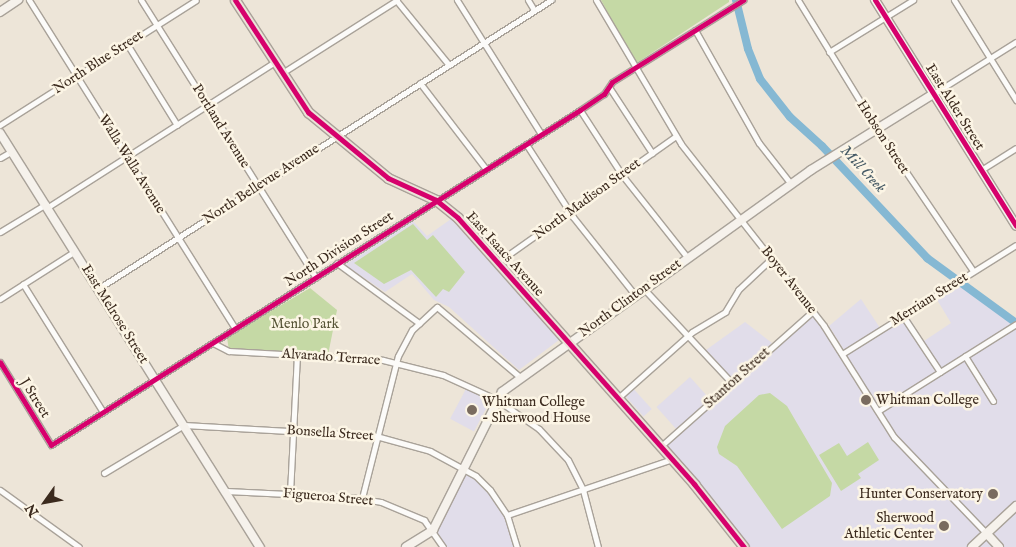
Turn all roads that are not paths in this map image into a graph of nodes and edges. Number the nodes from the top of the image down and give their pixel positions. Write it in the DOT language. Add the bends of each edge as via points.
graph roads {
  1 [pos="18,0"];
  2 [pos="29,0"];
  3 [pos="141,0"];
  4 [pos="196,0"];
  5 [pos="235,0"];
  6 [pos="396,0"];
  7 [pos="457,0"];
  8 [pos="528,0"];
  9 [pos="551,0"];
  10 [pos="596,0"];
  11 [pos="798,0"];
  12 [pos="875,0"];
  13 [pos="913,0"];
  14 [pos="954,0"];
  15 [pos="741,1"];
  16 [pos="534,10"];
  17 [pos="0,12"];
  18 [pos="886,17"];
  19 [pos="157,25"];
  20 [pos="695,30"];
  21 [pos="484,42"];
  22 [pos="1016,42"];
  23 [pos="126,44"];
  24 [pos="829,52"];
  25 [pos="990,58"];
  26 [pos="275,62"];
  27 [pos="449,65"];
  28 [pos="634,68"];
  29 [pos="282,73"];
  30 [pos="76,76"];
  31 [pos="420,84"];
  32 [pos="609,87"];
  33 [pos="933,94"];
  34 [pos="1016,100"];
  35 [pos="208,106"];
  36 [pos="580,110"];
  37 [pos="0,125"];
  38 [pos="177,125"];
  39 [pos="877,129"];
  40 [pos="0,133"];
  41 [pos="541,134"];
  42 [pos="337,136"];
  43 [pos="676,136"];
  44 [pos="526,144"];
  45 [pos="1016,148"];
  46 [pos="12,150"];
  47 [pos="652,153"];
  48 [pos="127,157"];
  49 [pos="0,158"];
  50 [pos="486,169"];
  51 [pos="981,170"];
  52 [pos="622,174"];
  53 [pos="791,184"];
  54 [pos="258,186"];
  55 [pos="436,200"];
  56 [pos="47,206"];
  57 [pos="570,212"];
  58 [pos="741,220"];
  59 [pos="1016,226"];
  60 [pos="0,232"];
  61 [pos="178,238"];
  62 [pos="1016,245"];
  63 [pos="75,251"];
  64 [pos="687,257"];
  65 [pos="771,258"];
  66 [pos="498,262"];
  67 [pos="337,263"];
  68 [pos="973,271"];
  69 [pos="316,278"];
  70 [pos="23,284"];
  71 [pos="99,288"];
  72 [pos="644,288"];
  73 [pos="635,295"];
  74 [pos="0,299"];
  75 [pos="812,311"];
  76 [pos="903,316"];
  77 [pos="419,322"];
  78 [pos="1014,325"];
  79 [pos="234,329"];
  80 [pos="688,336"];
  81 [pos="213,343"];
  82 [pos="569,343"];
  83 [pos="297,354"];
  84 [pos="842,354"];
  85 [pos="965,356"];
  86 [pos="0,362"];
  87 [pos="396,363"];
  88 [pos="940,372"];
  89 [pos="520,378"];
  90 [pos="155,379"];
  91 [pos="732,383"];
  92 [pos="618,398"];
  93 [pos="496,399"];
  94 [pos="993,401"];
  95 [pos="878,411"];
  96 [pos="103,412"];
  97 [pos="184,425"];
  98 [pos="293,430"];
  99 [pos="376,436"];
  100 [pos="51,445"];
  101 [pos="661,446"];
  102 [pos="672,459"];
  103 [pos="463,467"];
  104 [pos="104,473"];
  105 [pos="0,490"];
  106 [pos="583,490"];
  107 [pos="226,492"];
  108 [pos="290,493"];
  109 [pos="362,498"];
  110 [pos="1016,506"];
  111 [pos="507,515"];
  112 [pos="432,530"];
  113 [pos="986,533"];
  114 [pos="79,547"];
  115 [pos="260,547"];
  116 [pos="406,547"];
  117 [pos="443,547"];
  118 [pos="517,547"];
  119 [pos="598,547"];
  120 [pos="744,547"];
  121 [pos="972,547"];
  122 [pos="999,547"];
  1 -- 17 [label="main road"];
  2 -- 30 [label="street, Walla Walla Avenue"];
  3 -- 19 [label="street, Portland Avenue"];
  4 -- 19 [label="street, North Blue Street"];
  5 -- 26 [label="main road, East Isaacs Avenue"];
  6 -- 27 [label="street"];
  6 -- 29 [label="street"];
  7 -- 21 [label="street"];
  8 -- 16 [label="street"];
  9 -- 16 [label="street, North Bellevue Avenue"];
  10 -- 28 [label="street, Boyer Avenue"];
  11 -- 24 [label="street, Hobson Street"];
  12 -- 18 [label="main road, East Alder Street"];
  13 -- 18 [label="street"];
  14 -- 25 [label="street"];
  15 -- 20 [label="street, North Division Street"];
  16 -- 21 [label="street, North Bellevue Avenue"];
  18 -- 24 [label="street"];
  18 -- 33 [label="main road, East Alder Street"];
  19 -- 23 [label="street, North Blue Street"];
  19 -- 35 [label="street, Portland Avenue"];
  20 -- 28 [label="street, North Division Street"];
  20 -- 53 [label="street" via="759,143"];
  21 -- 27 [label="street, North Bellevue Avenue"];
  21 -- 41 [label="street"];
  22 -- 25 [label="street"];
  23 -- 30 [label="street, North Blue Street"];
  23 -- 38 [label="street"];
  24 -- 39 [label="street, Hobson Street"];
  25 -- 33 [label="street"];
  25 -- 34 [label="street"];
  26 -- 29 [label="main road, East Isaacs Avenue"];
  26 -- 35 [label="street"];
  27 -- 31 [label="street, North Bellevue Avenue"];
  28 -- 32 [label="street, North Division Street"];
  28 -- 43 [label="street, Boyer Avenue"];
  29 -- 42 [label="main road, East Isaacs Avenue" via="308,112"];
  30 -- 37 [label="street, North Blue Street"];
  30 -- 48 [label="street, Walla Walla Avenue"];
  31 -- 42 [label="street, North Bellevue Avenue"];
  31 -- 50 [label="street"];
  32 -- 36 [label="street, North Division Street"];
  32 -- 47 [label="street"];
  33 -- 39 [label="main road, North Clinton Street"];
  33 -- 51 [label="main road, East Alder Street"];
  35 -- 38 [label="street"];
  35 -- 54 [label="street, Portland Avenue"];
  36 -- 41 [label="street, North Division Street"];
  36 -- 52 [label="street"];
  38 -- 48 [label="street"];
  39 -- 53 [label="main road, North Clinton Street"];
  39 -- 68 [label="street, Hobson Street"];
  40 -- 46 [label="main road, East Melrose Street"];
  41 -- 44 [label="street, North Division Street"];
  42 -- 54 [label="street, North Bellevue Avenue"];
  42 -- 55 [label="main road, East Isaacs Avenue" via="388,178"];
  43 -- 47 [label="street, North Madison Street"];
  43 -- 58 [label="street, Boyer Avenue"];
  44 -- 50 [label="street, North Division Street"];
  44 -- 57 [label="street"];
  45 -- 51 [label="street"];
  46 -- 49 [label="street"];
  46 -- 56 [label="main road, East Melrose Street"];
  47 -- 52 [label="street, North Madison Street"];
  48 -- 56 [label="street"];
  48 -- 61 [label="street, Walla Walla Avenue"];
  50 -- 55 [label="street, North Division Street"];
  51 -- 59 [label="main road, East Alder Street"];
  52 -- 57 [label="street, North Madison Street"];
  52 -- 64 [label="street"];
  53 -- 58 [label="main road, North Clinton Street"];
  54 -- 61 [label="street, North Bellevue Avenue"];
  54 -- 69 [label="street, Portland Avenue"];
  55 -- 66 [label="main road, East Isaacs Avenue" via="458,218"];
  55 -- 67 [label="street, North Division Street"];
  56 -- 60 [label="street"];
  56 -- 63 [label="main road, East Melrose Street"];
  57 -- 66 [label="street, North Madison Street"];
  57 -- 73 [label="street"];
  58 -- 64 [label="main road, North Clinton Street"];
  58 -- 65 [label="street, Boyer Avenue"];
  61 -- 71 [label="street, North Bellevue Avenue"];
  61 -- 79 [label="street, Walla Walla Avenue"];
  62 -- 68 [label="street, Merriam Street"];
  63 -- 70 [label="street"];
  63 -- 71 [label="main road, East Melrose Street"];
  64 -- 72 [label="main road, North Clinton Street"];
  65 -- 75 [label="street, Boyer Avenue"];
  65 -- 80 [label="street" via="738,290 726,312"];
  66 -- 82 [label="main road, East Isaacs Avenue"];
  67 -- 69 [label="street, North Division Street"];
  67 -- 77 [label="street"];
  68 -- 76 [label="street, Merriam Street"];
  69 -- 79 [label="street, North Division Street"];
  70 -- 74 [label="street"];
  70 -- 96 [label="street"];
  71 -- 90 [label="main road, East Melrose Street"];
  72 -- 73 [label="main road, North Clinton Street"];
  72 -- 80 [label="street"];
  73 -- 82 [label="main road, North Clinton Street"];
  75 -- 84 [label="street, Boyer Avenue"];
  75 -- 91 [label="street, Stanton Street"];
  76 -- 84 [label="street, Merriam Street"];
  76 -- 88 [label="street"];
  77 -- 87 [label="street" via="406,339"];
  77 -- 89 [label="street" via="437,307"];
  78 -- 85 [label="street"];
  79 -- 81 [label="street, North Division Street"];
  80 -- 91 [label="street"];
  80 -- 92 [label="street"];
  81 -- 83 [label="street, Alvarado Terrace" via="230,351"];
  81 -- 90 [label="street, North Division Street"];
  82 -- 89 [label="main road, North Clinton Street"];
  82 -- 92 [label="main road, East Isaacs Avenue"];
  83 -- 87 [label="street, Alvarado Terrace" via="355,356"];
  83 -- 98 [label="street"];
  84 -- 95 [label="street, Boyer Avenue"];
  85 -- 88 [label="street"];
  85 -- 94 [label="street"];
  86 -- 100 [label="street, J Street"];
  87 -- 93 [label="street, Alvarado Terrace" via="443,375"];
  87 -- 99 [label="street"];
  88 -- 95 [label="street"];
  89 -- 93 [label="main road, North Clinton Street"];
  90 -- 96 [label="street, North Division Street"];
  90 -- 97 [label="main road, East Melrose Street"];
  91 -- 101 [label="street, Stanton Street"];
  92 -- 101 [label="main road, East Isaacs Avenue"];
  93 -- 103 [label="main road, North Clinton Street"];
  93 -- 106 [label="street, Alvarado Terrace" via="554,442 573,468"];
  95 -- 113 [label="street, Boyer Avenue" via="896,440"];
  96 -- 100 [label="street, North Division Street"];
  97 -- 98 [label="street, Bonsella Street"];
  97 -- 104 [label="street"];
  97 -- 107 [label="main road, East Melrose Street"];
  98 -- 99 [label="street, Bonsella Street"];
  98 -- 108 [label="street"];
  99 -- 103 [label="street, Bonsella Street" via="417,446"];
  99 -- 109 [label="street"];
  101 -- 102 [label="main road, East Isaacs Avenue"];
  102 -- 106 [label="street"];
  102 -- 120 [label="main road, East Isaacs Avenue"];
  103 -- 111 [label="street, Bonsella Street" via="490,490"];
  103 -- 112 [label="main road, North Clinton Street"];
  105 -- 114 [label="street"];
  106 -- 111 [label="street"];
  106 -- 119 [label="street, Alvarado Terrace"];
  107 -- 108 [label="street, Figueroa Street"];
  107 -- 115 [label="main road, East Melrose Street"];
  108 -- 109 [label="street, Figueroa Street"];
  109 -- 112 [label="street, Figueroa Street" via="417,516"];
  110 -- 113 [label="main road"];
  111 -- 118 [label="street, Bonsella Street"];
  112 -- 116 [label="main road"];
  112 -- 117 [label="street, Figueroa Street"];
  113 -- 121 [label="main road"];
  113 -- 122 [label="main road, Boyer Avenue"];
}
